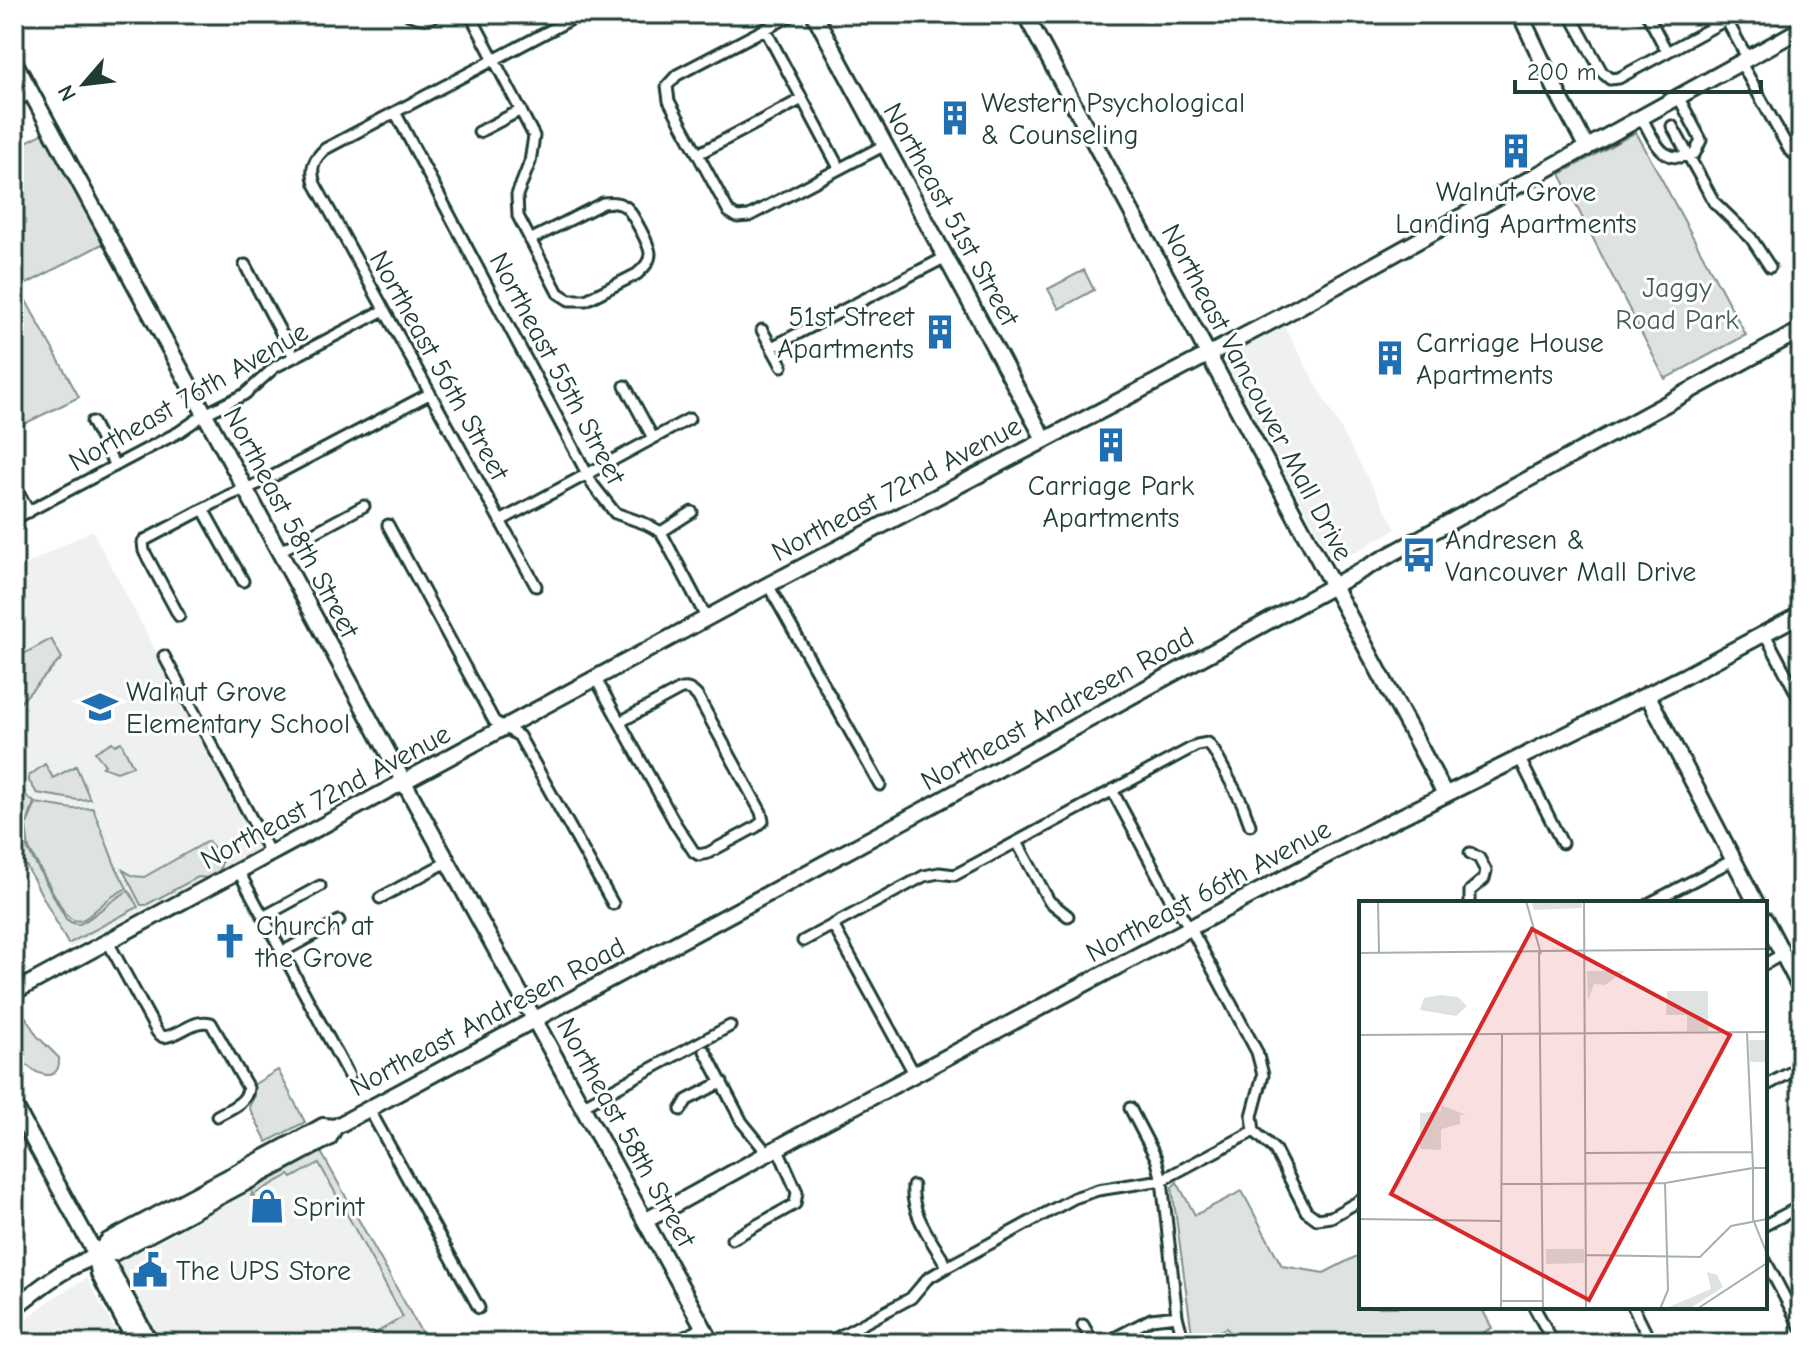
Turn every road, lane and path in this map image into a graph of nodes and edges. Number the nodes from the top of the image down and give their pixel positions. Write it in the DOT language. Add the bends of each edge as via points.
graph roads {
  1 [pos="408,14"];
  2 [pos="439,14"];
  3 [pos="470,14"];
  4 [pos="581,14"];
  5 [pos="794,14"];
  6 [pos="814,14"];
  7 [pos="1025,14"];
  8 [pos="1520,14"];
  9 [pos="1570,14"];
  10 [pos="1647,14"];
  11 [pos="1724,17"];
  12 [pos="765,29"];
  13 [pos="1801,29"];
  14 [pos="1667,52"];
  15 [pos="14,61"];
  16 [pos="494,61"];
  17 [pos="1745,61"];
  18 [pos="32,93"];
  19 [pos="1679,98"];
  20 [pos="802,99"];
  21 [pos="14,102"];
  22 [pos="521,110"];
  23 [pos="395,112"];
  24 [pos="1642,118"];
  25 [pos="1672,126"];
  26 [pos="479,132"];
  27 [pos="885,145"];
  28 [pos="1587,148"];
  29 [pos="698,154"];
  30 [pos="1688,155"];
  31 [pos="1801,159"];
  32 [pos="839,168"];
  33 [pos="530,240"];
  34 [pos="946,257"];
  35 [pos="245,265"];
  36 [pos="1770,267"];
  37 [pos="384,310"];
  38 [pos="762,330"];
  39 [pos="1801,330"];
  40 [pos="772,347"];
  41 [pos="1208,354"];
  42 [pos="294,357"];
  43 [pos="782,366"];
  44 [pos="625,386"];
  45 [pos="429,394"];
  46 [pos="205,414"];
  47 [pos="689,419"];
  48 [pos="92,422"];
  49 [pos="653,438"];
  50 [pos="1044,439"];
  51 [pos="115,466"];
  52 [pos="588,474"];
  53 [pos="14,484"];
  54 [pos="244,489"];
  55 [pos="364,506"];
  56 [pos="203,509"];
  57 [pos="29,512"];
  58 [pos="692,512"];
  59 [pos="14,519"];
  60 [pos="502,520"];
  61 [pos="388,525"];
  62 [pos="661,532"];
  63 [pos="278,552"];
  64 [pos="243,581"];
  65 [pos="768,585"];
  66 [pos="1333,585"];
  67 [pos="536,586"];
  68 [pos="1801,614"];
  69 [pos="179,616"];
  70 [pos="707,619"];
  71 [pos="1765,634"];
  72 [pos="164,656"];
  73 [pos="596,679"];
  74 [pos="1647,694"];
  75 [pos="1801,702"];
  76 [pos="620,722"];
  77 [pos="507,728"];
  78 [pos="1519,757"];
  79 [pos="404,783"];
  80 [pos="880,785"];
  81 [pos="1112,790"];
  82 [pos="1445,794"];
  83 [pos="1250,825"];
  84 [pos="1017,842"];
  85 [pos="1562,843"];
  86 [pos="1470,853"];
  87 [pos="271,855"];
  88 [pos="1733,860"];
  89 [pos="447,862"];
  90 [pos="239,872"];
  91 [pos="320,886"];
  92 [pos="380,898"];
  93 [pos="1470,901"];
  94 [pos="1654,901"];
  95 [pos="1755,901"];
  96 [pos="613,904"];
  97 [pos="1068,916"];
  98 [pos="263,917"];
  99 [pos="339,921"];
  100 [pos="1767,924"];
  101 [pos="833,925"];
  102 [pos="1191,929"];
  103 [pos="803,941"];
  104 [pos="108,942"];
  105 [pos="282,952"];
  106 [pos="1783,954"];
  107 [pos="1767,963"];
  108 [pos="1801,989"];
  109 [pos="14,992"];
  110 [pos="536,1020"];
  111 [pos="730,1026"];
  112 [pos="705,1051"];
  113 [pos="1801,1067"];
  114 [pos="915,1075"];
  115 [pos="349,1076"];
  116 [pos="722,1082"];
  117 [pos="1767,1085"];
  118 [pos="14,1105"];
  119 [pos="582,1106"];
  120 [pos="1130,1108"];
  121 [pos="369,1109"];
  122 [pos="681,1110"];
  123 [pos="217,1116"];
  124 [pos="335,1127"];
  125 [pos="1254,1131"];
  126 [pos="773,1151"];
  127 [pos="1162,1180"];
  128 [pos="913,1186"];
  129 [pos="1359,1201"];
  130 [pos="1801,1206"];
  131 [pos="645,1221"];
  132 [pos="1767,1224"];
  133 [pos="732,1239"];
  134 [pos="96,1255"];
  135 [pos="1767,1264"];
  136 [pos="947,1267"];
  137 [pos="14,1308"];
  138 [pos="479,1308"];
  139 [pos="1535,1309"];
  140 [pos="1634,1309"];
  141 [pos="1177,1316"];
  142 [pos="1083,1325"];
  143 [pos="703,1327"];
  144 [pos="1801,1328"];
  145 [pos="136,1343"];
  146 [pos="150,1343"];
  147 [pos="674,1343"];
  148 [pos="712,1343"];
  149 [pos="827,1343"];
  150 [pos="1093,1343"];
  151 [pos="1105,1343"];
  152 [pos="1184,1343"];
  153 [pos="1554,1343"];
  154 [pos="1651,1343"];
  1 -- 2 [label="street" via="431,19"];
  3 -- 16 [label="street"];
  4 -- 16 [label="street"];
  5 -- 12 [label="street"];
  6 -- 27 [label="street, Northeast 51st Street"];
  7 -- 41 [label="street, Northeast Vancouver Mall Drive"];
  8 -- 28 [label="street"];
  9 -- 14 [label="street" via="1610,79"];
  10 -- 14 [label="street"];
  11 -- 14 [label="street"];
  11 -- 17 [label="street"];
  12 -- 20 [label="street"];
  12 -- 29 [label="street" via="677,75 667,86 669,101"];
  13 -- 17 [label="street, Northeast 72nd Avenue"];
  15 -- 18 [label="street, Northeast 58th Street"];
  16 -- 22 [label="street"];
  16 -- 23 [label="street"];
  17 -- 19 [label="street, Northeast 72nd Avenue"];
  17 -- 31 [label="street" via="1790,151"];
  18 -- 21 [label="street"];
  18 -- 46 [label="street, Northeast 58th Street"];
  19 -- 24 [label="street, Northeast 72nd Avenue"];
  19 -- 30 [label="street" via="1701,140"];
  20 -- 29 [label="street"];
  20 -- 32 [label="street"];
  22 -- 26 [label="street"];
  22 -- 33 [label="street" via="534,136 517,195 518,216"];
  23 -- 37 [label="street, Northeast 56th Street" via="325,149 313,164 315,184"];
  23 -- 52 [label="street, Northeast 55th Street"];
  24 -- 28 [label="street, Northeast 72nd Avenue"];
  24 -- 30 [label="street" via="1661,152"];
  25 -- 30 [label="street"];
  27 -- 32 [label="street"];
  27 -- 34 [label="street, Northeast 51st Street"];
  28 -- 41 [label="street, Northeast 72nd Avenue"];
  29 -- 32 [label="street" via="729,212 737,217 749,216"];
  30 -- 36 [label="street" via="1714,202 1751,238"];
  33 -- 33 [label="street" via="558,293 569,300 586,300 637,274 647,263 649,249 626,207 614,202"];
  34 -- 40 [label="street"];
  34 -- 50 [label="street, Northeast 51st Street"];
  35 -- 42 [label="street"];
  37 -- 42 [label="street, Northeast 76th Avenue"];
  37 -- 45 [label="street, Northeast 56th Street"];
  38 -- 40 [label="street"];
  39 -- 66 [label="street, Northeast Andresen Road"];
  40 -- 43 [label="street"];
  41 -- 50 [label="street, Northeast 72nd Avenue"];
  41 -- 66 [label="street, Northeast Vancouver Mall Drive"];
  42 -- 46 [label="street, Northeast 76th Avenue" via="245,394"];
  44 -- 49 [label="street"];
  45 -- 54 [label="street"];
  45 -- 60 [label="street, Northeast 56th Street"];
  46 -- 51 [label="street, Northeast 76th Avenue"];
  46 -- 54 [label="street, Northeast 58th Street"];
  47 -- 49 [label="street"];
  48 -- 51 [label="street"];
  49 -- 52 [label="street"];
  50 -- 65 [label="street, Northeast 72nd Avenue"];
  51 -- 57 [label="street, Northeast 76th Avenue"];
  52 -- 60 [label="street"];
  52 -- 62 [label="street, Northeast 55th Street" via="615,513"];
  53 -- 57 [label="street"];
  54 -- 56 [label="street"];
  54 -- 63 [label="street, Northeast 58th Street"];
  55 -- 63 [label="street"];
  56 -- 64 [label="street"];
  56 -- 69 [label="street" via="143,542"];
  57 -- 59 [label="street, Northeast 76th Avenue"];
  58 -- 62 [label="street"];
  60 -- 67 [label="street, Northeast 56th Street"];
  61 -- 77 [label="street" via="494,721"];
  62 -- 70 [label="street"];
  63 -- 79 [label="street, Northeast 58th Street"];
  65 -- 70 [label="street, Northeast 72nd Avenue"];
  65 -- 80 [label="street"];
  66 -- 82 [label="street, Northeast Vancouver Mall Drive"];
  66 -- 110 [label="street, Northeast Andresen Road"];
  68 -- 71 [label="street, Northeast 66th Avenue"];
  70 -- 73 [label="street, Northeast 72nd Avenue"];
  71 -- 74 [label="street, Northeast 66th Avenue"];
  71 -- 75 [label="street"];
  72 -- 87 [label="street"];
  73 -- 76 [label="street"];
  73 -- 77 [label="street, Northeast 72nd Avenue"];
  74 -- 78 [label="street, Northeast 66th Avenue"];
  74 -- 88 [label="street"];
  76 -- 76 [label="street" via="694,852 708,853 763,821 698,697 688,688"];
  77 -- 79 [label="street, Northeast 72nd Avenue"];
  77 -- 96 [label="street" via="519,736"];
  78 -- 82 [label="street, Northeast 66th Avenue"];
  78 -- 85 [label="street"];
  79 -- 87 [label="street, Northeast 72nd Avenue"];
  79 -- 89 [label="street, Northeast 58th Street"];
  81 -- 83 [label="street" via="1208,743"];
  81 -- 84 [label="street"];
  81 -- 102 [label="street"];
  82 -- 102 [label="street, Northeast 66th Avenue"];
  84 -- 97 [label="street" via="1049,901"];
  84 -- 101 [label="street" via="955,875 924,876"];
  86 -- 93 [label="street" via="1486,871 1470,891"];
  87 -- 90 [label="street, Northeast 72nd Avenue"];
  88 -- 94 [label="street"];
  88 -- 95 [label="street"];
  89 -- 92 [label="street"];
  89 -- 110 [label="street, Northeast 58th Street"];
  90 -- 98 [label="street"];
  90 -- 104 [label="street, Northeast 72nd Avenue"];
  91 -- 98 [label="street"];
  98 -- 105 [label="street"];
  99 -- 105 [label="street"];
  100 -- 106 [label="street"];
  101 -- 103 [label="street"];
  101 -- 114 [label="street"];
  102 -- 114 [label="street, Northeast 66th Avenue"];
  102 -- 125 [label="street" via="1257,1052 1263,1075 1252,1116"];
  104 -- 109 [label="street, Northeast 72nd Avenue"];
  104 -- 123 [label="street" via="163,1037 199,1022 211,1023 248,1088 243,1101"];
  105 -- 115 [label="street"];
  106 -- 107 [label="street"];
  106 -- 108 [label="street"];
  110 -- 119 [label="street, Northeast 58th Street"];
  110 -- 121 [label="street, Northeast Andresen Road"];
  111 -- 119 [label="street"];
  112 -- 116 [label="street"];
  113 -- 117 [label="street"];
  114 -- 126 [label="street, Northeast 66th Avenue"];
  116 -- 122 [label="street" via="687,1100"];
  116 -- 126 [label="street" via="742,1122"];
  118 -- 134 [label="street"];
  119 -- 131 [label="street, Northeast 58th Street"];
  120 -- 127 [label="street"];
  121 -- 124 [label="street, Northeast Andresen Road"];
  121 -- 138 [label="street"];
  124 -- 134 [label="street, Northeast Andresen Road" via="323,1126 108,1241"];
  124 -- 134 [label="street, Northeast Andresen Road" via="329,1138 114,1253"];
  125 -- 127 [label="street"];
  125 -- 129 [label="street" via="1275,1150 1306,1211 1317,1219"];
  126 -- 131 [label="street, Northeast 66th Avenue"];
  126 -- 133 [label="street" via="797,1194 795,1204"];
  127 -- 136 [label="street" via="1074,1198"];
  127 -- 141 [label="street"];
  128 -- 136 [label="street" via="916,1211"];
  130 -- 132 [label="street"];
  131 -- 143 [label="street, Northeast 58th Street"];
  134 -- 137 [label="street, Northeast Andresen Road"];
  134 -- 145 [label="street" via="99,1274"];
  134 -- 146 [label="street" via="110,1268"];
  135 -- 144 [label="street"];
  136 -- 149 [label="street" via="911,1298"];
  139 -- 153 [label="street"];
  140 -- 154 [label="street"];
  141 -- 151 [label="street" via="1151,1319"];
  141 -- 152 [label="street"];
  142 -- 150 [label="street"];
  143 -- 147 [label="street"];
  143 -- 148 [label="street, Northeast 58th Street"];
}
